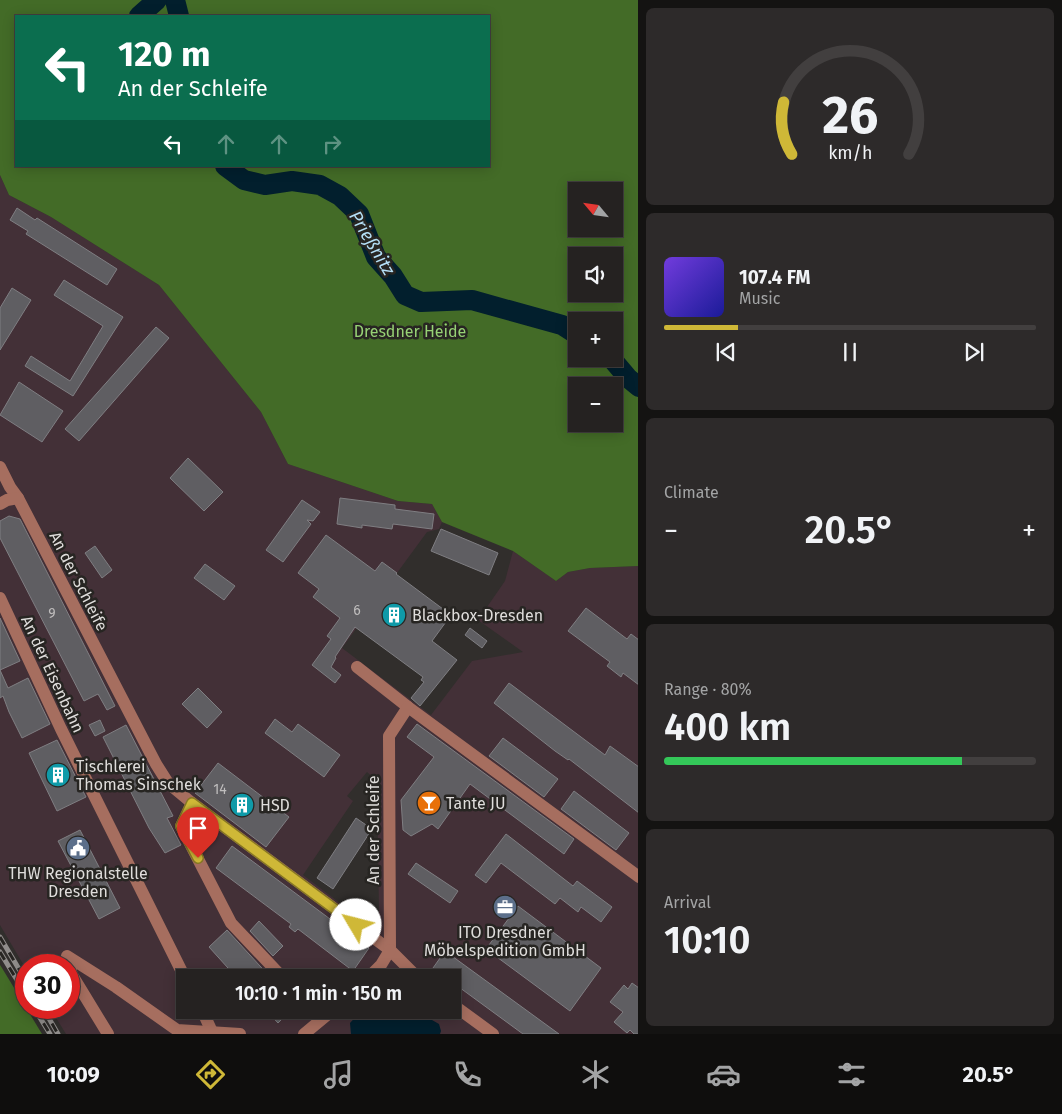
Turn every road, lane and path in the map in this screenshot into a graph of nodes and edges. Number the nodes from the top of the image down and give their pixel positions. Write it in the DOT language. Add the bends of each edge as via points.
graph roads {
  1 [pos="0,467"];
  2 [pos="18,498"];
  3 [pos="0,504"];
  4 [pos="0,598"];
  5 [pos="357,667"];
  6 [pos="408,708"];
  7 [pos="192,803"];
  8 [pos="638,877"];
  9 [pos="390,950"];
  10 [pos="181,969"];
  11 [pos="274,969"];
  12 [pos="377,969"];
  13 [pos="409,969"];
  14 [pos="461,1011"];
  15 [pos="206,1019"];
  16 [pos="323,1020"];
  17 [pos="213,1033"];
  18 [pos="108,1034"];
  19 [pos="240,1034"];
  20 [pos="304,1034"];
  21 [pos="493,1034"];
  1 -- 2 [label="street, An der Schleife"];
  2 -- 3 [label="street"];
  2 -- 7 [label="street, An der Schleife" via="156,764 168,783"];
  4 -- 10 [label="street, An der Eisenbahn"];
  5 -- 6 [label="street"];
  6 -- 8 [label="street"];
  6 -- 9 [label="street, An der Schleife" via="389,736"];
  7 -- 9 [label="street, An der Schleife"];
  7 -- 11 [label="street" via="181,826 231,923"];
  9 -- 12 [label="street"];
  9 -- 13 [label="street"];
  14 -- 21 [label="street"];
  15 -- 17 [label="street"];
  16 -- 20 [label="street"];
  17 -- 18 [label="street" via="178,1030 67,956 72,975"];
  17 -- 19 [label="street"];
}
